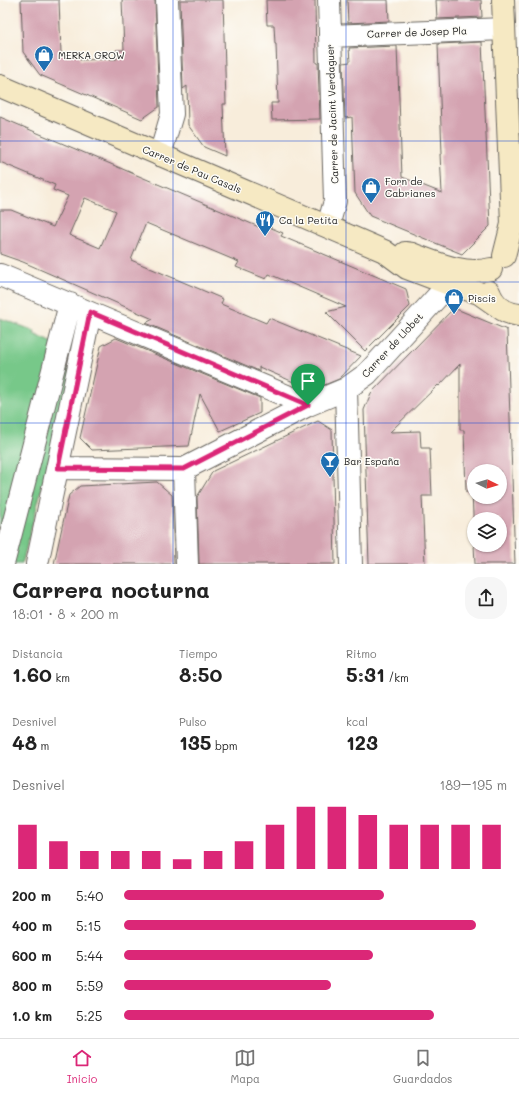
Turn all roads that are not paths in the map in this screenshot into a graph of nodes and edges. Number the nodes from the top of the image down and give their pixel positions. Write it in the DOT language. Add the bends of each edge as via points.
graph roads {
  1 [pos="168,0"];
  2 [pos="329,0"];
  3 [pos="503,0"];
  4 [pos="504,29"];
  5 [pos="330,36"];
  6 [pos="0,86"];
  7 [pos="160,155"];
  8 [pos="328,226"];
  9 [pos="384,251"];
  10 [pos="505,259"];
  11 [pos="0,275"];
  12 [pos="449,284"];
  13 [pos="70,304"];
  14 [pos="496,305"];
  15 [pos="90,312"];
  16 [pos="519,315"];
  17 [pos="346,389"];
  18 [pos="308,405"];
  19 [pos="58,468"];
  20 [pos="184,469"];
  21 [pos="3,564"];
  22 [pos="37,564"];
  23 [pos="187,564"];
  24 [pos="351,564"];
  1 -- 7 [label="street" via="172,114"];
  2 -- 5 [label="street, Carrer de Jacint Verdaguer"];
  3 -- 4 [label="street"];
  4 -- 5 [label="street, Carrer de Josep Pla"];
  4 -- 10 [label="street" via="512,224"];
  5 -- 8 [label="street, Carrer de Jacint Verdaguer" via="334,201"];
  6 -- 7 [label="street, Carrer de Pau Casals"];
  7 -- 8 [label="street, Carrer de Pau Casals"];
  8 -- 9 [label="street, Carrer de Pau Casals"];
  9 -- 10 [label="street, Carrer de Pau Casals" via="412,254 451,268 480,272"];
  9 -- 12 [label="street, Carrer de Pau Casals" via="407,268"];
  10 -- 14 [label="street" via="488,278 488,288"];
  11 -- 13 [label="street"];
  12 -- 14 [label="street, Carrer de Pau Casals" via="480,293"];
  12 -- 17 [label="street, Carrer de Llobet" via="367,374"];
  13 -- 15 [label="street"];
  13 -- 21 [label="street"];
  14 -- 16 [label="street, Carrer de Pau Casals" via="506,312"];
  15 -- 18 [label="street"];
  15 -- 19 [label="street"];
  17 -- 18 [label="street, Carrer de Llobet"];
  17 -- 24 [label="street"];
  18 -- 20 [label="street, Carrer de Llobet"];
  19 -- 20 [label="street, Carrer de Llobet"];
  19 -- 22 [label="street"];
  20 -- 23 [label="street"];
}
